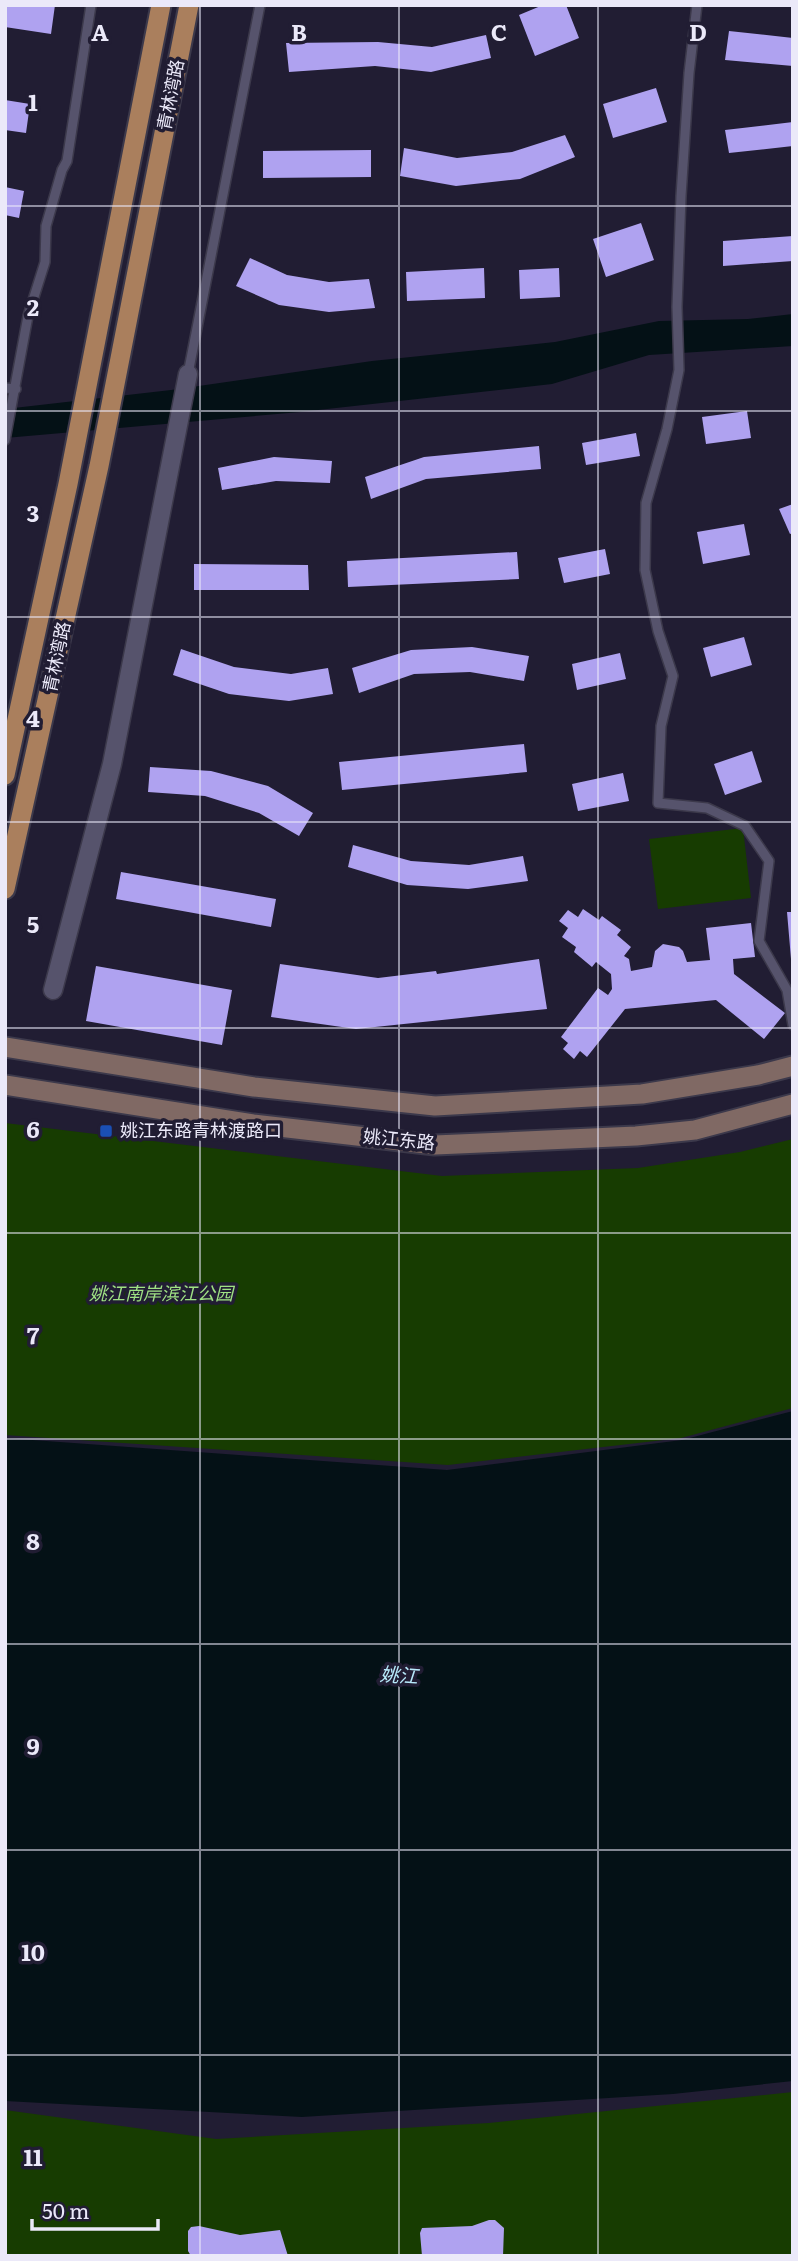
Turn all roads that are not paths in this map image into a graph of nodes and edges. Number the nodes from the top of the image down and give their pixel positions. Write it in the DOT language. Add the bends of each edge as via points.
graph roads {
  1 [pos="92,5"];
  2 [pos="161,5"];
  3 [pos="189,5"];
  4 [pos="260,5"];
  5 [pos="697,5"];
  6 [pos="188,374"];
  7 [pos="5,388"];
  8 [pos="15,392"];
  9 [pos="5,440"];
  10 [pos="8,750"];
  11 [pos="5,775"];
  12 [pos="5,889"];
  13 [pos="53,990"];
  14 [pos="793,1025"];
  15 [pos="5,1047"];
  16 [pos="793,1066"];
  17 [pos="5,1085"];
  18 [pos="793,1104"];
  1 -- 8 [label="lane" via="67,161 46,226 45,262 28,316"];
  2 -- 10 [label="main road, 青林湾路" via="68,484"];
  3 -- 12 [label="main road, 青林湾路" via="99,466"];
  4 -- 6 [label="lane"];
  5 -- 14 [label="lane" via="685,141 677,307 679,370 646,503 645,570 673,676 661,726 658,803 707,808 745,825 769,861 759,941 787,990"];
  6 -- 13 [label="street" via="112,765"];
  7 -- 8 [label="lane"];
  8 -- 9 [label="lane"];
  10 -- 11 [label="main road, 青林湾路"];
  15 -- 16 [label="main road" via="254,1087 435,1106 642,1094"];
  17 -- 18 [label="main road, 姚江东路" via="253,1124 435,1145 683,1131"];
}
